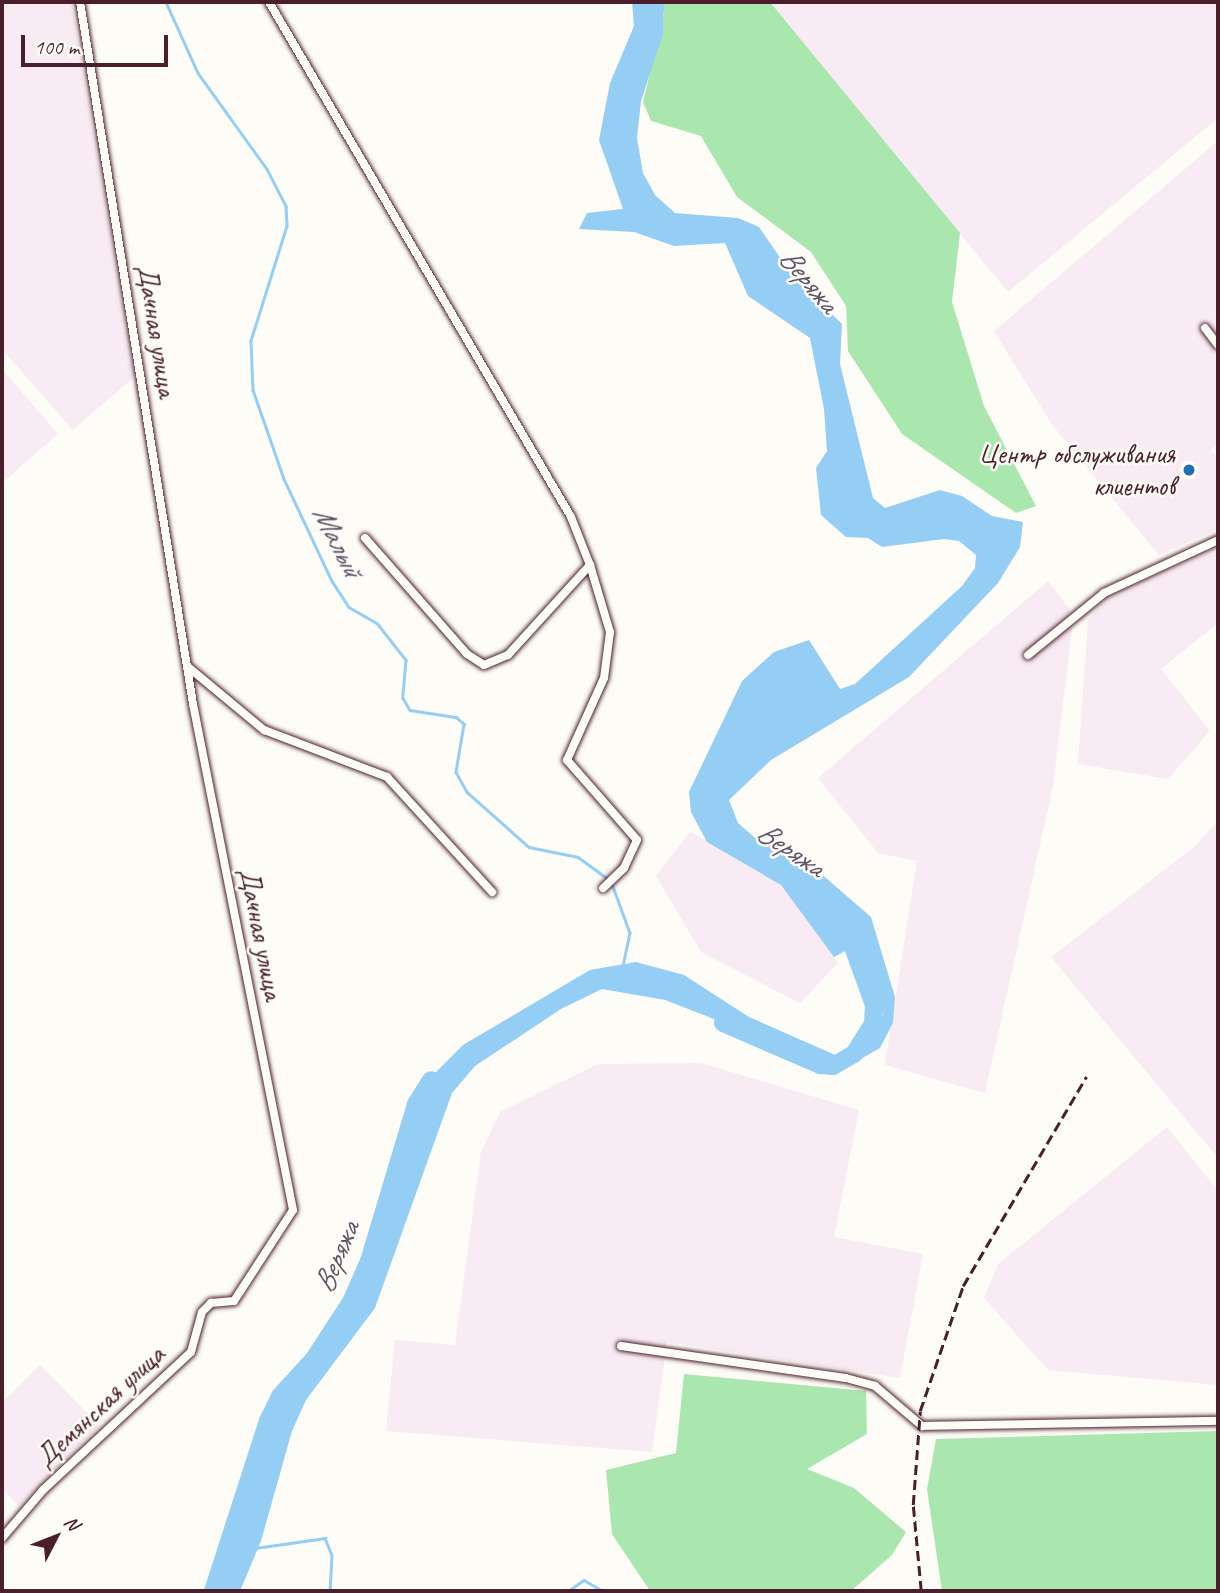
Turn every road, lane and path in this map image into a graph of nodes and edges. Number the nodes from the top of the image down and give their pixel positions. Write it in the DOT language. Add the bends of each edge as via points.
graph roads {
  1 [pos="80,2"];
  2 [pos="269,2"];
  3 [pos="1205,327"];
  4 [pos="1218,345"];
  5 [pos="365,538"];
  6 [pos="1218,540"];
  7 [pos="590,565"];
  8 [pos="1028,655"];
  9 [pos="188,667"];
  10 [pos="603,888"];
  11 [pos="492,892"];
  12 [pos="293,1210"];
  13 [pos="621,1346"];
  14 [pos="1218,1421"];
  15 [pos="2,1538"];
  1 -- 9 [label="street, Дачная улица"];
  2 -- 7 [label="street" via="571,517"];
  3 -- 4 [label="street"];
  5 -- 7 [label="street" via="467,654 484,665 508,655"];
  6 -- 8 [label="street" via="1104,593"];
  7 -- 10 [label="street" via="610,632 604,678 567,760 637,840 624,868"];
  9 -- 11 [label="street" via="264,730 387,777"];
  9 -- 12 [label="street, Дачная улица"];
  12 -- 15 [label="street, Демянская улица" via="234,1301 211,1303 202,1312 191,1352 43,1490"];
  13 -- 14 [label="street" via="875,1386 922,1426"];
}
